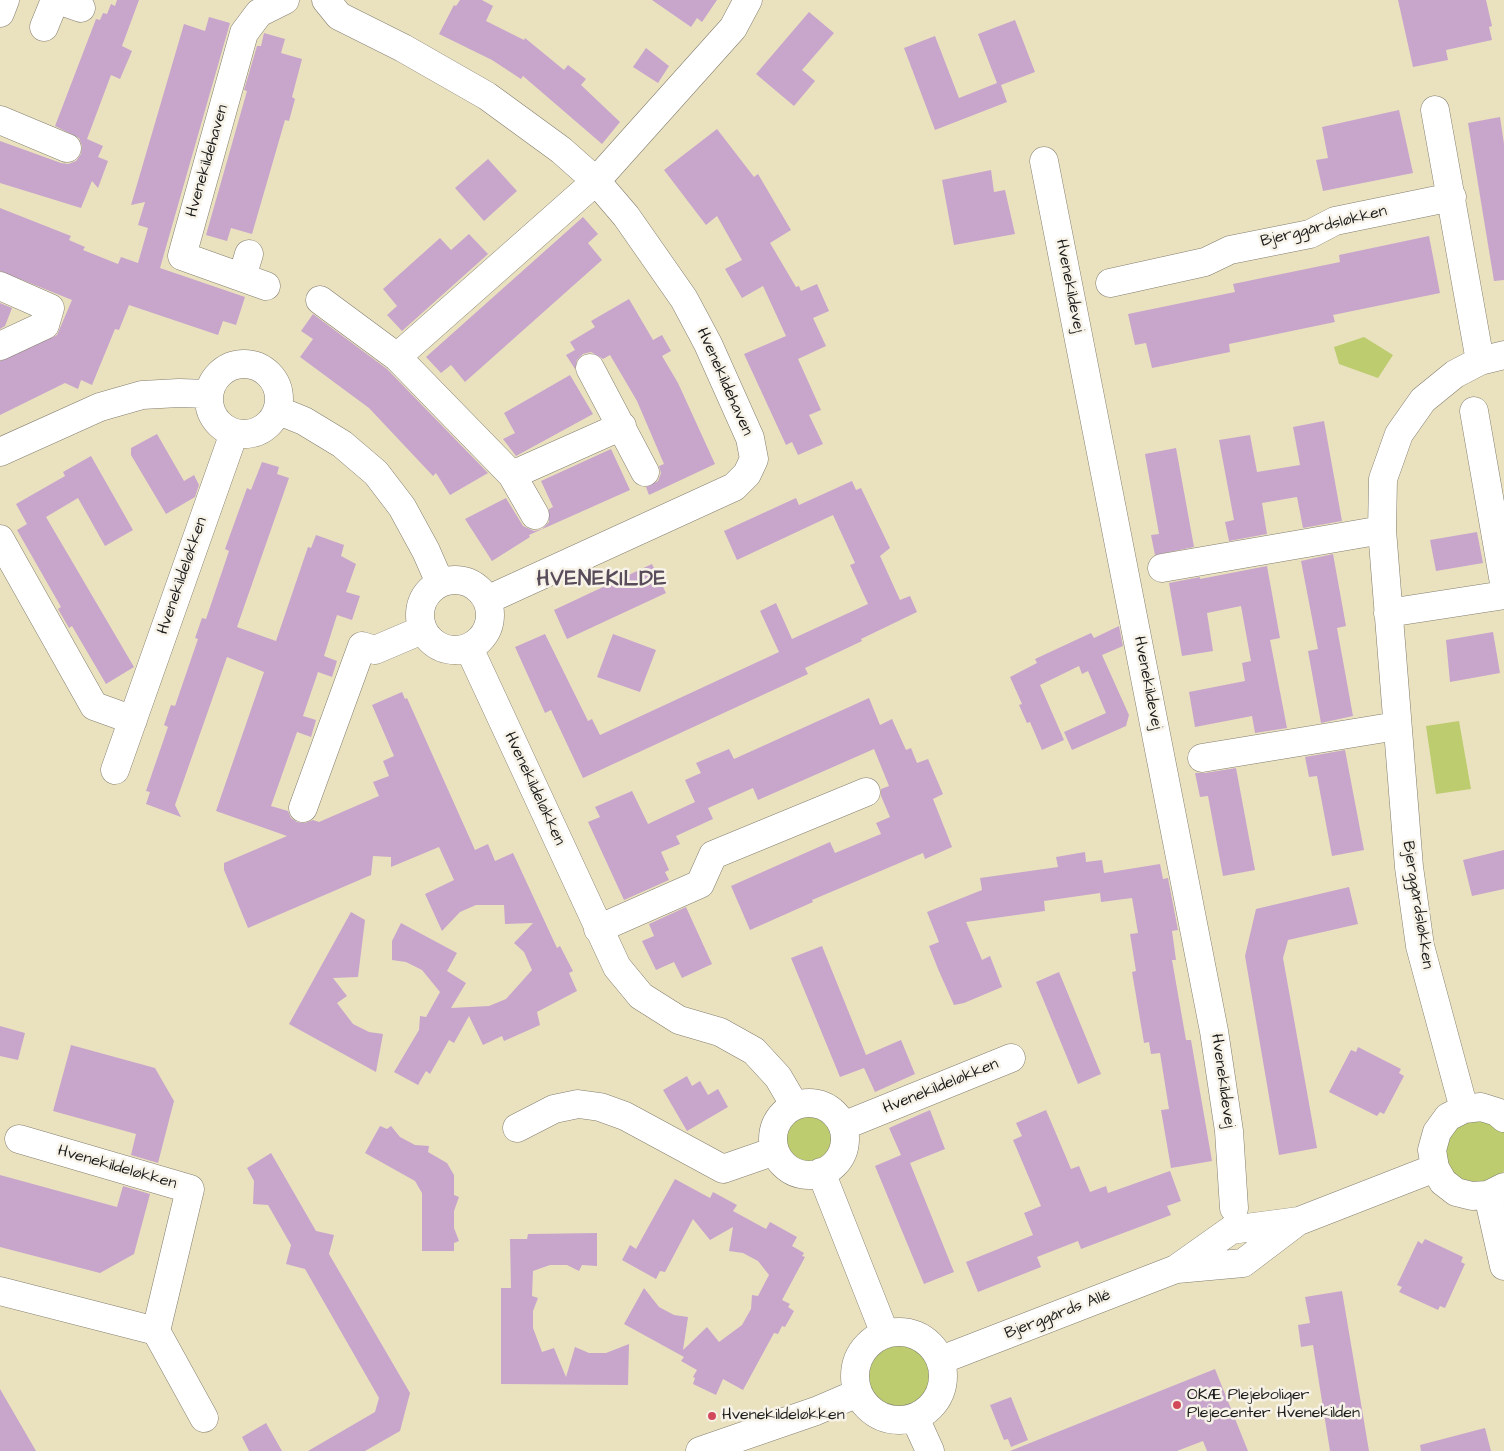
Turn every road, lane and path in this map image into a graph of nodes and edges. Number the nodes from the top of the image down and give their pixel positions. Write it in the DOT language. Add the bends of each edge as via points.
graph roads {
  1 [pos="5,0"];
  2 [pos="286,0"];
  3 [pos="326,0"];
  4 [pos="748,0"];
  5 [pos="65,3"];
  6 [pos="0,13"];
  7 [pos="44,27"];
  8 [pos="1435,110"];
  9 [pos="0,120"];
  10 [pos="67,148"];
  11 [pos="1044,161"];
  12 [pos="596,181"];
  13 [pos="1452,197"];
  14 [pos="252,273"];
  15 [pos="1110,283"];
  16 [pos="0,286"];
  17 [pos="320,300"];
  18 [pos="0,346"];
  19 [pos="397,357"];
  20 [pos="1492,358"];
  21 [pos="590,368"];
  22 [pos="209,394"];
  23 [pos="277,410"];
  24 [pos="1474,412"];
  25 [pos="622,426"];
  26 [pos="234,433"];
  27 [pos="0,452"];
  28 [pos="646,472"];
  29 [pos="512,475"];
  30 [pos="535,515"];
  31 [pos="1382,530"];
  32 [pos="0,539"];
  33 [pos="1162,568"];
  34 [pos="440,583"];
  35 [pos="1504,583"];
  36 [pos="1504,595"];
  37 [pos="487,600"];
  38 [pos="1388,613"];
  39 [pos="422,630"];
  40 [pos="469,648"];
  41 [pos="133,720"];
  42 [pos="1397,726"];
  43 [pos="1202,758"];
  44 [pos="116,770"];
  45 [pos="866,792"];
  46 [pos="303,808"];
  47 [pos="598,929"];
  48 [pos="1011,1058"];
  49 [pos="795,1106"];
  50 [pos="1464,1109"];
  51 [pos="1504,1118"];
  52 [pos="843,1126"];
  53 [pos="517,1128"];
  54 [pos="19,1139"];
  55 [pos="775,1151"];
  56 [pos="1435,1168"];
  57 [pos="822,1172"];
  58 [pos="1496,1191"];
  59 [pos="1234,1208"];
  60 [pos="1504,1266"];
  61 [pos="0,1291"];
  62 [pos="156,1331"];
  63 [pos="885,1334"];
  64 [pos="941,1360"];
  65 [pos="858,1393"];
  66 [pos="204,1418"];
  67 [pos="915,1418"];
  68 [pos="700,1451"];
  69 [pos="930,1451"];
  1 -- 6 [label="street"];
  2 -- 14 [label="street, Hvenekildehaven" via="259,13 244,33 182,256"];
  3 -- 12 [label="street, Hvenekildehaven" via="339,16 487,96 561,150"];
  4 -- 12 [label="street" via="733,28"];
  5 -- 7 [label="street"];
  8 -- 13 [label="street, Bjerggårdsløkken"];
  9 -- 10 [label="street"];
  11 -- 59 [label="street, Hvenekildevej" via="1214,1031 1229,1131"];
  12 -- 19 [label="street"];
  12 -- 37 [label="street, Hvenekildehaven" via="632,224 684,299 750,438 754,459 747,474 734,487"];
  13 -- 15 [label="street, Bjerggårdsløkken" via="1335,221 1310,234 1230,250 1205,262"];
  13 -- 20 [label="street, Bjerggårdsløkken"];
  16 -- 18 [label="street" via="50,308 45,325"];
  17 -- 19 [label="street"];
  19 -- 29 [label="street"];
  20 -- 31 [label="street, Bjerggårdsløkken" via="1455,374 1423,400 1398,434 1383,479"];
  21 -- 25 [label="street"];
  22 -- 23 [label="street" via="215,380 226,369 251,365 266,371 273,379 278,389"];
  22 -- 26 [label="street" via="209,404 218,422"];
  22 -- 27 [label="street" via="142,395 108,404"];
  23 -- 26 [label="street" via="272,420 255,432"];
  23 -- 34 [label="street" via="304,421 342,444 376,473 402,507"];
  24 -- 35 [label="street"];
  25 -- 28 [label="street"];
  25 -- 29 [label="street"];
  26 -- 41 [label="street, Hvenekildeløkken"];
  29 -- 30 [label="street"];
  31 -- 33 [label="street"];
  31 -- 38 [label="street, Bjerggårdsløkken"];
  32 -- 41 [label="street" via="94,706"];
  34 -- 37 [label="street" via="451,580 472,584"];
  34 -- 39 [label="street" via="423,598 419,620"];
  36 -- 38 [label="street"];
  37 -- 40 [label="street" via="490,611 488,628 479,642"];
  38 -- 42 [label="street, Bjerggårdsløkken"];
  39 -- 40 [label="street" via="437,646 453,650"];
  39 -- 46 [label="street" via="376,650 362,646"];
  40 -- 47 [label="street, Hvenekildeløkken"];
  41 -- 44 [label="street, Hvenekildeløkken"];
  42 -- 43 [label="street"];
  42 -- 50 [label="street, Bjerggårdsløkken" via="1408,856 1420,946"];
  45 -- 47 [label="street" via="714,855 700,884"];
  47 -- 49 [label="street, Hvenekildeløkken" via="617,967 641,996 678,1020 720,1032 754,1051 778,1077"];
  48 -- 52 [label="street, Hvenekildeløkken"];
  49 -- 52 [label="street" via="818,1104 828,1108"];
  49 -- 55 [label="street" via="778,1120 773,1140"];
  50 -- 51 [label="street" via="1481,1108 1497,1112"];
  50 -- 56 [label="street" via="1448,1118 1436,1132 1432,1150"];
  52 -- 57 [label="street" via="845,1137 839,1159"];
  53 -- 55 [label="street" via="554,1109 578,1104 600,1107 625,1116 723,1169"];
  54 -- 62 [label="street, Hvenekildeløkken" via="190,1189"];
  55 -- 57 [label="street" via="789,1169 810,1175"];
  56 -- 58 [label="street" via="1443,1182 1456,1192 1472,1196"];
  56 -- 64 [label="street, Bjerggårds Allé" via="1299,1221 1231,1230 1176,1269"];
  57 -- 63 [label="street"];
  58 -- 60 [label="street"];
  61 -- 62 [label="street"];
  62 -- 66 [label="street"];
  63 -- 64 [label="street" via="898,1331 912,1333 934,1348"];
  63 -- 65 [label="street" via="862,1351 856,1364 854,1379"];
  64 -- 67 [label="street" via="942,1388 927,1412"];
  65 -- 67 [label="street" via="865,1405 887,1420"];
  65 -- 68 [label="street"];
  67 -- 69 [label="street"];
}
